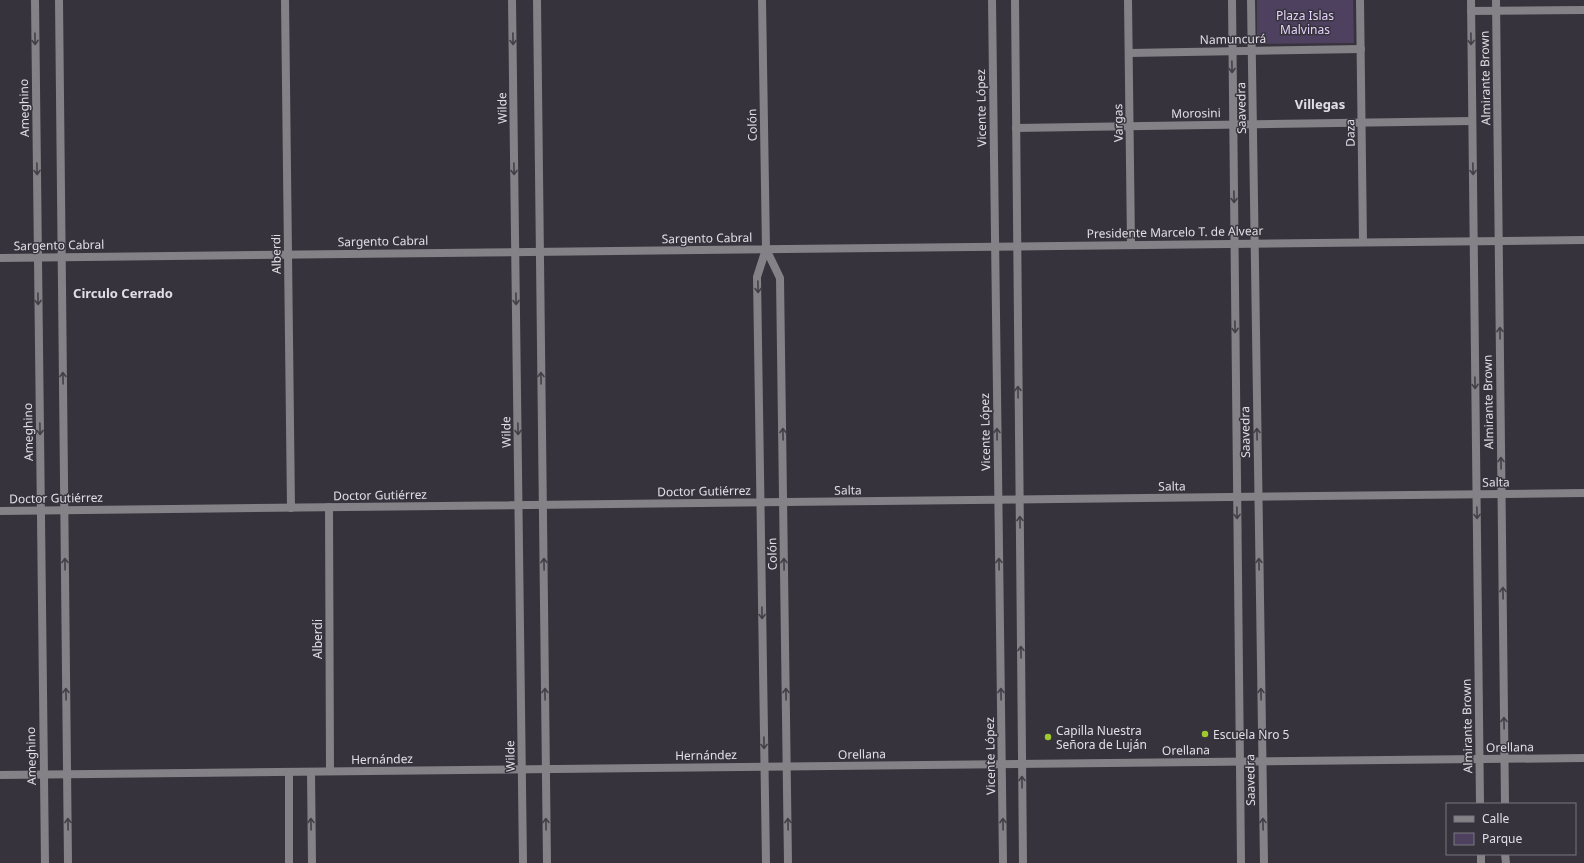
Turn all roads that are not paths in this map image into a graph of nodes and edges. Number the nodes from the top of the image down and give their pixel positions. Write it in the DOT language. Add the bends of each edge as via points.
graph roads {
  1 [pos="35,0"];
  2 [pos="59,0"];
  3 [pos="285,0"];
  4 [pos="512,0"];
  5 [pos="537,0"];
  6 [pos="762,0"];
  7 [pos="992,0"];
  8 [pos="1015,0"];
  9 [pos="1128,0"];
  10 [pos="1232,0"];
  11 [pos="1251,0"];
  12 [pos="1360,0"];
  13 [pos="1471,0"];
  14 [pos="1496,0"];
  15 [pos="1584,10"];
  16 [pos="1471,11"];
  17 [pos="1496,11"];
  18 [pos="1361,49"];
  19 [pos="1232,51"];
  20 [pos="1252,51"];
  21 [pos="1129,53"];
  22 [pos="1472,121"];
  23 [pos="1362,123"];
  24 [pos="1253,124"];
  25 [pos="1233,125"];
  26 [pos="1130,126"];
  27 [pos="1016,128"];
  28 [pos="1584,240"];
  29 [pos="1474,241"];
  30 [pos="1499,241"];
  31 [pos="1363,242"];
  32 [pos="1234,244"];
  33 [pos="1255,244"];
  34 [pos="1131,245"];
  35 [pos="995,246"];
  36 [pos="1017,246"];
  37 [pos="766,249"];
  38 [pos="516,252"];
  39 [pos="540,252"];
  40 [pos="288,254"];
  41 [pos="38,257"];
  42 [pos="62,257"];
  43 [pos="0,258"];
  44 [pos="1584,493"];
  45 [pos="1477,494"];
  46 [pos="1502,494"];
  47 [pos="1237,497"];
  48 [pos="1258,497"];
  49 [pos="998,500"];
  50 [pos="1020,500"];
  51 [pos="761,502"];
  52 [pos="784,502"];
  53 [pos="519,505"];
  54 [pos="543,505"];
  55 [pos="329,507"];
  56 [pos="291,508"];
  57 [pos="41,510"];
  58 [pos="64,510"];
  59 [pos="0,511"];
  60 [pos="1584,758"];
  61 [pos="1480,759"];
  62 [pos="1504,759"];
  63 [pos="1240,761"];
  64 [pos="1262,761"];
  65 [pos="1002,764"];
  66 [pos="1022,764"];
  67 [pos="787,766"];
  68 [pos="764,767"];
  69 [pos="522,769"];
  70 [pos="546,769"];
  71 [pos="330,771"];
  72 [pos="289,772"];
  73 [pos="311,772"];
  74 [pos="44,774"];
  75 [pos="67,774"];
  76 [pos="0,775"];
  77 [pos="1480,803"];
  78 [pos="1505,803"];
  79 [pos="45,863"];
  80 [pos="68,863"];
  81 [pos="289,863"];
  82 [pos="312,863"];
  83 [pos="523,863"];
  84 [pos="547,863"];
  85 [pos="766,863"];
  86 [pos="788,863"];
  87 [pos="1003,863"];
  88 [pos="1023,863"];
  89 [pos="1241,863"];
  90 [pos="1264,863"];
  1 -- 41 [label="street, Ameghino, one-way"];
  2 -- 42 [label="street"];
  3 -- 40 [label="street, Alberdi"];
  4 -- 38 [label="street, Wilde, one-way"];
  5 -- 39 [label="street"];
  6 -- 37 [label="street, Colón"];
  7 -- 35 [label="street, Vicente López"];
  8 -- 27 [label="street"];
  9 -- 21 [label="street, Vargas"];
  10 -- 19 [label="street, Saavedra"];
  11 -- 20 [label="street, Saavedra"];
  12 -- 18 [label="street, Daza"];
  13 -- 16 [label="street, Almirante Brown"];
  14 -- 17 [label="street, Almirante Brown"];
  15 -- 17 [label="street"];
  16 -- 17 [label="street"];
  16 -- 22 [label="street, Almirante Brown, one-way"];
  17 -- 30 [label="street, Almirante Brown"];
  18 -- 20 [label="street, Namuncurá"];
  18 -- 23 [label="street, Daza"];
  19 -- 20 [label="street, Namuncurá"];
  19 -- 21 [label="street, Namuncurá"];
  19 -- 25 [label="street, Saavedra, one-way"];
  20 -- 24 [label="street, Saavedra"];
  21 -- 26 [label="street, Vargas"];
  22 -- 23 [label="street, Morosini"];
  22 -- 29 [label="street, Almirante Brown, one-way"];
  23 -- 24 [label="street, Morosini"];
  23 -- 31 [label="street, Daza"];
  24 -- 25 [label="street, Morosini"];
  24 -- 33 [label="street, Saavedra"];
  25 -- 26 [label="street, Morosini"];
  25 -- 32 [label="street, Saavedra, one-way"];
  26 -- 27 [label="street, Morosini"];
  26 -- 34 [label="street, Vargas"];
  27 -- 36 [label="street"];
  28 -- 30 [label="street, Presidente Marcelo T. de Alvear"];
  29 -- 30 [label="street, Presidente Marcelo T. de Alvear"];
  29 -- 31 [label="street, Presidente Marcelo T. de Alvear"];
  29 -- 45 [label="street, Almirante Brown, one-way"];
  46 -- 30 [label="street, Almirante Brown, one-way"];
  31 -- 33 [label="street, Presidente Marcelo T. de Alvear"];
  32 -- 33 [label="street, Presidente Marcelo T. de Alvear"];
  32 -- 34 [label="street, Presidente Marcelo T. de Alvear"];
  32 -- 47 [label="street, Saavedra, one-way"];
  48 -- 33 [label="street, Saavedra, one-way"];
  34 -- 36 [label="street, Presidente Marcelo T. de Alvear"];
  35 -- 36 [label="street, Presidente Marcelo T. de Alvear"];
  35 -- 37 [label="street, Presidente Marcelo T. de Alvear"];
  49 -- 35 [label="street, Vicente López, one-way"];
  50 -- 36 [label="street, one-way"];
  37 -- 39 [label="street, Sargento Cabral"];
  37 -- 51 [label="street, Colón, one-way" via="758,277"];
  52 -- 37 [label="street, Colón, one-way" via="780,278"];
  38 -- 39 [label="street, Sargento Cabral"];
  38 -- 40 [label="street, Sargento Cabral"];
  38 -- 53 [label="street, Wilde, one-way"];
  54 -- 39 [label="street, one-way"];
  40 -- 42 [label="street, Sargento Cabral"];
  40 -- 56 [label="street, Alberdi"];
  41 -- 42 [label="street, Sargento Cabral"];
  41 -- 43 [label="street, Sargento Cabral"];
  41 -- 57 [label="street, Ameghino, one-way"];
  58 -- 42 [label="street, one-way"];
  44 -- 46 [label="street, Salta"];
  45 -- 46 [label="street, Salta"];
  45 -- 48 [label="street, Salta"];
  45 -- 61 [label="street, Almirante Brown, one-way"];
  62 -- 46 [label="street, Almirante Brown, one-way"];
  47 -- 48 [label="street, Salta"];
  47 -- 50 [label="street, Salta"];
  47 -- 63 [label="street, Saavedra, one-way"];
  64 -- 48 [label="street, Saavedra, one-way"];
  49 -- 50 [label="street, Salta"];
  49 -- 52 [label="street, Salta"];
  65 -- 49 [label="street, Vicente López, one-way"];
  66 -- 50 [label="street, one-way"];
  51 -- 52 [label="street, Salta"];
  51 -- 54 [label="street, Doctor Gutiérrez"];
  51 -- 68 [label="street, Colón, one-way"];
  67 -- 52 [label="street, Colón, one-way"];
  53 -- 54 [label="street, Doctor Gutiérrez"];
  53 -- 55 [label="street, Doctor Gutiérrez"];
  53 -- 69 [label="street, Wilde"];
  70 -- 54 [label="street, one-way"];
  55 -- 56 [label="street, Doctor Gutiérrez"];
  55 -- 71 [label="street, Alberdi"];
  56 -- 58 [label="street, Doctor Gutiérrez"];
  57 -- 58 [label="street, Doctor Gutiérrez"];
  57 -- 59 [label="street, Doctor Gutiérrez"];
  57 -- 74 [label="street, Ameghino"];
  75 -- 58 [label="street, one-way"];
  60 -- 62 [label="street, Orellana"];
  61 -- 62 [label="street, Orellana"];
  61 -- 64 [label="street, Orellana"];
  61 -- 77 [label="street, Almirante Brown"];
  62 -- 78 [label="street, Almirante Brown"];
  63 -- 64 [label="street, Orellana"];
  63 -- 66 [label="street, Orellana"];
  63 -- 89 [label="street, Saavedra"];
  90 -- 64 [label="street, Saavedra, one-way"];
  65 -- 66 [label="street, Orellana"];
  65 -- 67 [label="street, Orellana"];
  87 -- 65 [label="street, Vicente López, one-way"];
  88 -- 66 [label="street, one-way"];
  67 -- 68 [label="street, Orellana"];
  86 -- 67 [label="street, Colón, one-way"];
  68 -- 70 [label="street, Hernández"];
  68 -- 85 [label="street, Colón"];
  69 -- 70 [label="street, Hernández"];
  69 -- 71 [label="street, Hernández"];
  69 -- 83 [label="street, Wilde"];
  84 -- 70 [label="street, one-way"];
  71 -- 73 [label="street, Hernández"];
  72 -- 73 [label="street, Hernández"];
  72 -- 75 [label="street, Hernández"];
  72 -- 81 [label="street"];
  82 -- 73 [label="street, one-way"];
  74 -- 75 [label="street, Hernández"];
  74 -- 76 [label="street, Hernández"];
  74 -- 79 [label="street, Ameghino"];
  80 -- 75 [label="street, one-way"];
}
